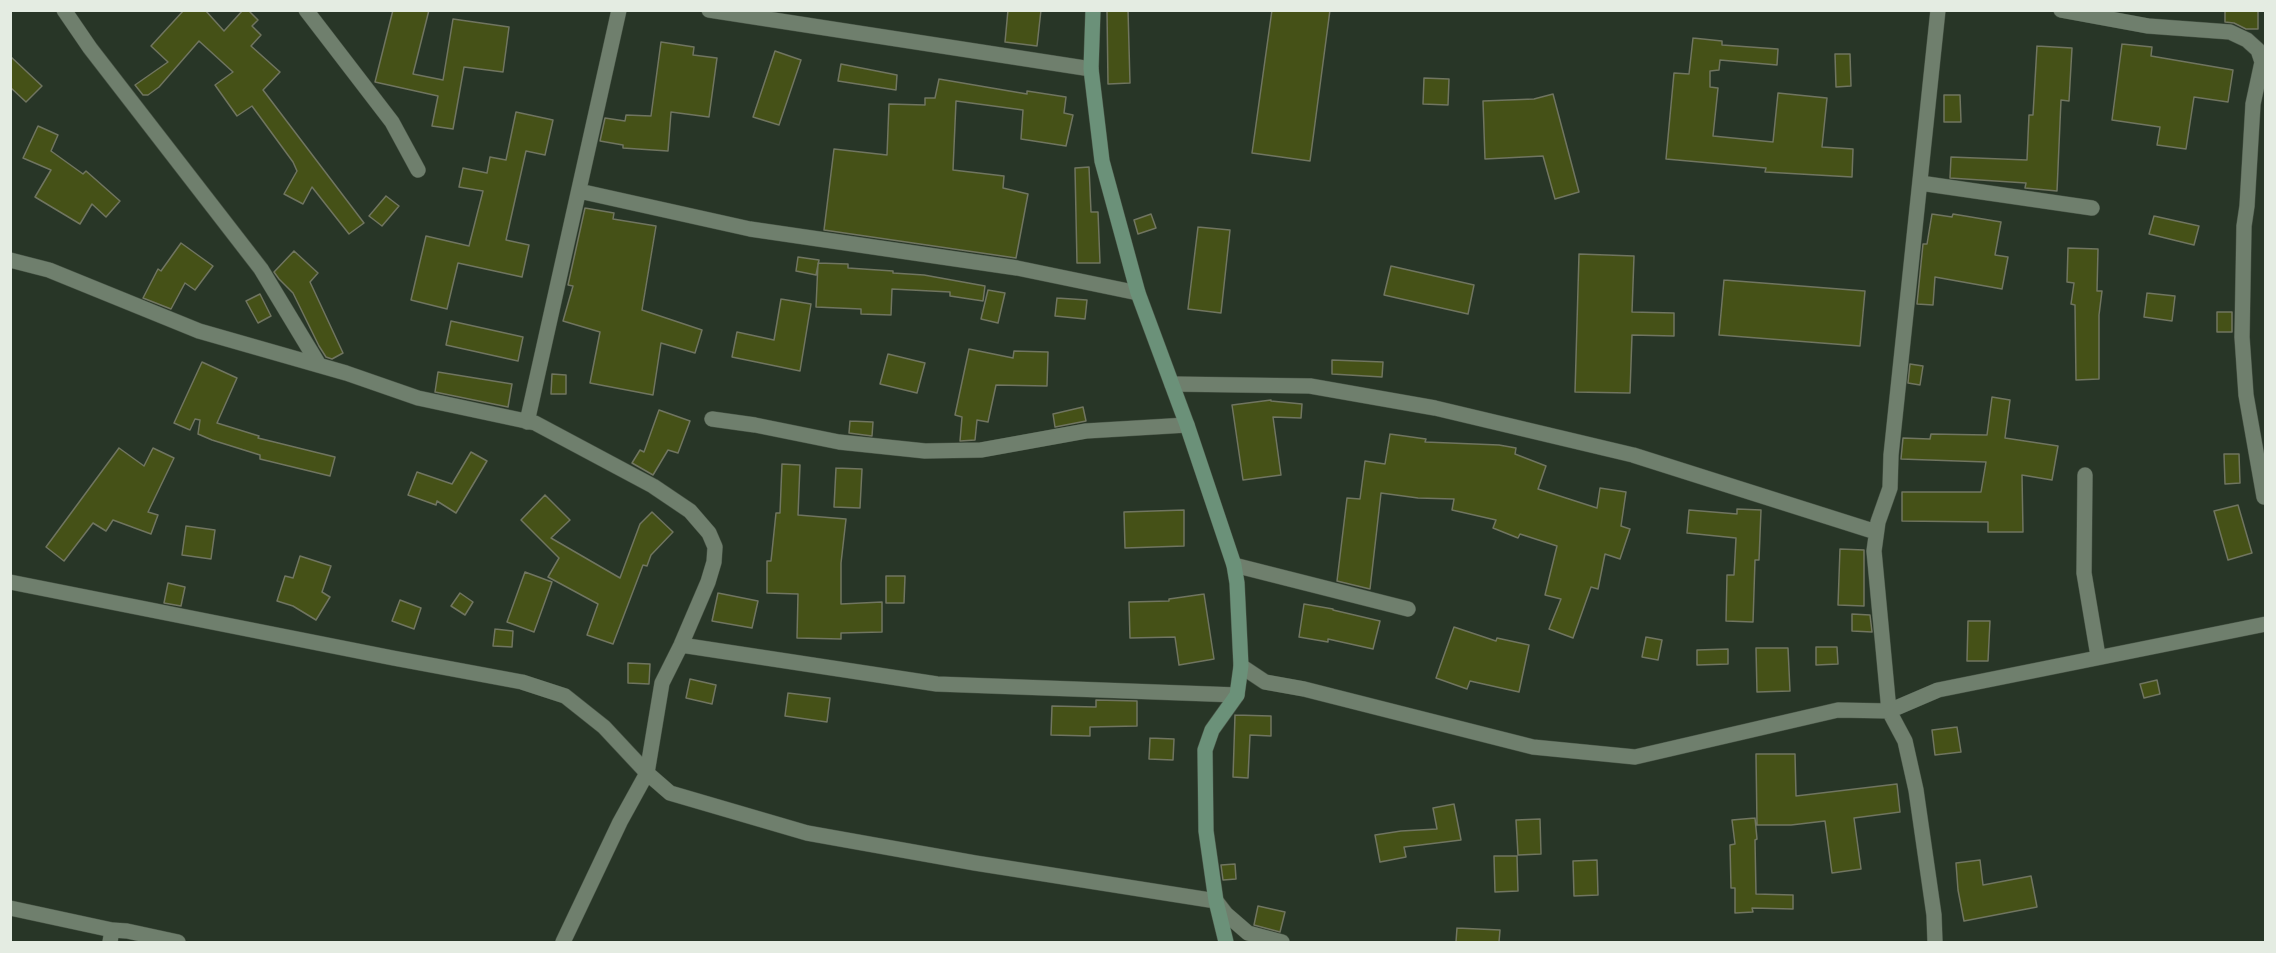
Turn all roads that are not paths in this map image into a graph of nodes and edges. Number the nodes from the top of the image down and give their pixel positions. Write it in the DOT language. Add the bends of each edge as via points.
graph roads {
  1 [pos="64,10"];
  2 [pos="306,10"];
  3 [pos="619,10"];
  4 [pos="709,10"];
  5 [pos="1093,10"];
  6 [pos="1938,10"];
  7 [pos="2061,10"];
  8 [pos="2262,50"];
  9 [pos="1091,69"];
  10 [pos="418,170"];
  11 [pos="1920,183"];
  12 [pos="579,191"];
  13 [pos="2092,208"];
  14 [pos="12,264"];
  15 [pos="1138,292"];
  16 [pos="319,365"];
  17 [pos="1172,384"];
  18 [pos="712,419"];
  19 [pos="527,422"];
  20 [pos="1187,425"];
  21 [pos="2085,475"];
  22 [pos="2264,497"];
  23 [pos="1876,532"];
  24 [pos="1234,565"];
  25 [pos="10,582"];
  26 [pos="1408,609"];
  27 [pos="2265,624"];
  28 [pos="681,645"];
  29 [pos="2098,656"];
  30 [pos="1241,666"];
  31 [pos="1237,695"];
  32 [pos="1889,711"];
  33 [pos="647,773"];
  34 [pos="1216,901"];
  35 [pos="10,908"];
  36 [pos="111,936"];
  37 [pos="178,942"];
  38 [pos="563,942"];
  39 [pos="1226,942"];
  40 [pos="1282,942"];
  41 [pos="1935,942"];
  1 -- 16 [label="street" via="261,269"];
  2 -- 10 [label="street" via="392,122"];
  3 -- 12 [label="street"];
  4 -- 9 [label="street"];
  5 -- 9 [label="street"];
  6 -- 11 [label="street"];
  7 -- 8 [label="street" via="2148,26 2230,32"];
  8 -- 22 [label="street" via="2253,104 2244,226 2242,337 2246,395"];
  9 -- 15 [label="street" via="1102,161"];
  11 -- 13 [label="street"];
  11 -- 23 [label="street" via="1890,488"];
  12 -- 15 [label="street" via="750,229 1017,268"];
  12 -- 19 [label="street"];
  14 -- 16 [label="street" via="50,270 199,331"];
  15 -- 17 [label="street"];
  16 -- 19 [label="street" via="418,398"];
  17 -- 20 [label="street"];
  17 -- 23 [label="street" via="1310,386 1435,408 1633,454"];
  18 -- 20 [label="street" via="839,442 925,451 981,450 1086,431"];
  19 -- 28 [label="street" via="653,486 690,511 709,533 715,547 714,561"];
  20 -- 24 [label="street"];
  21 -- 29 [label="street" via="2084,573"];
  23 -- 32 [label="street" via="1874,551"];
  24 -- 26 [label="street"];
  24 -- 30 [label="street"];
  25 -- 33 [label="street" via="522,682 565,696 604,727"];
  27 -- 29 [label="street"];
  28 -- 31 [label="street" via="937,684"];
  28 -- 33 [label="street" via="662,683"];
  29 -- 32 [label="street" via="1938,690"];
  30 -- 31 [label="street"];
  30 -- 32 [label="street" via="1265,682 1533,747 1635,757 1838,710"];
  31 -- 34 [label="street" via="1212,730 1205,750 1206,831"];
  32 -- 41 [label="street" via="1905,741 1916,790"];
  33 -- 34 [label="street" via="670,793 807,833"];
  33 -- 38 [label="street"];
  34 -- 39 [label="street"];
  34 -- 40 [label="street" via="1248,933"];
  35 -- 36 [label="street"];
  36 -- 37 [label="street" via="128,931"];
}
